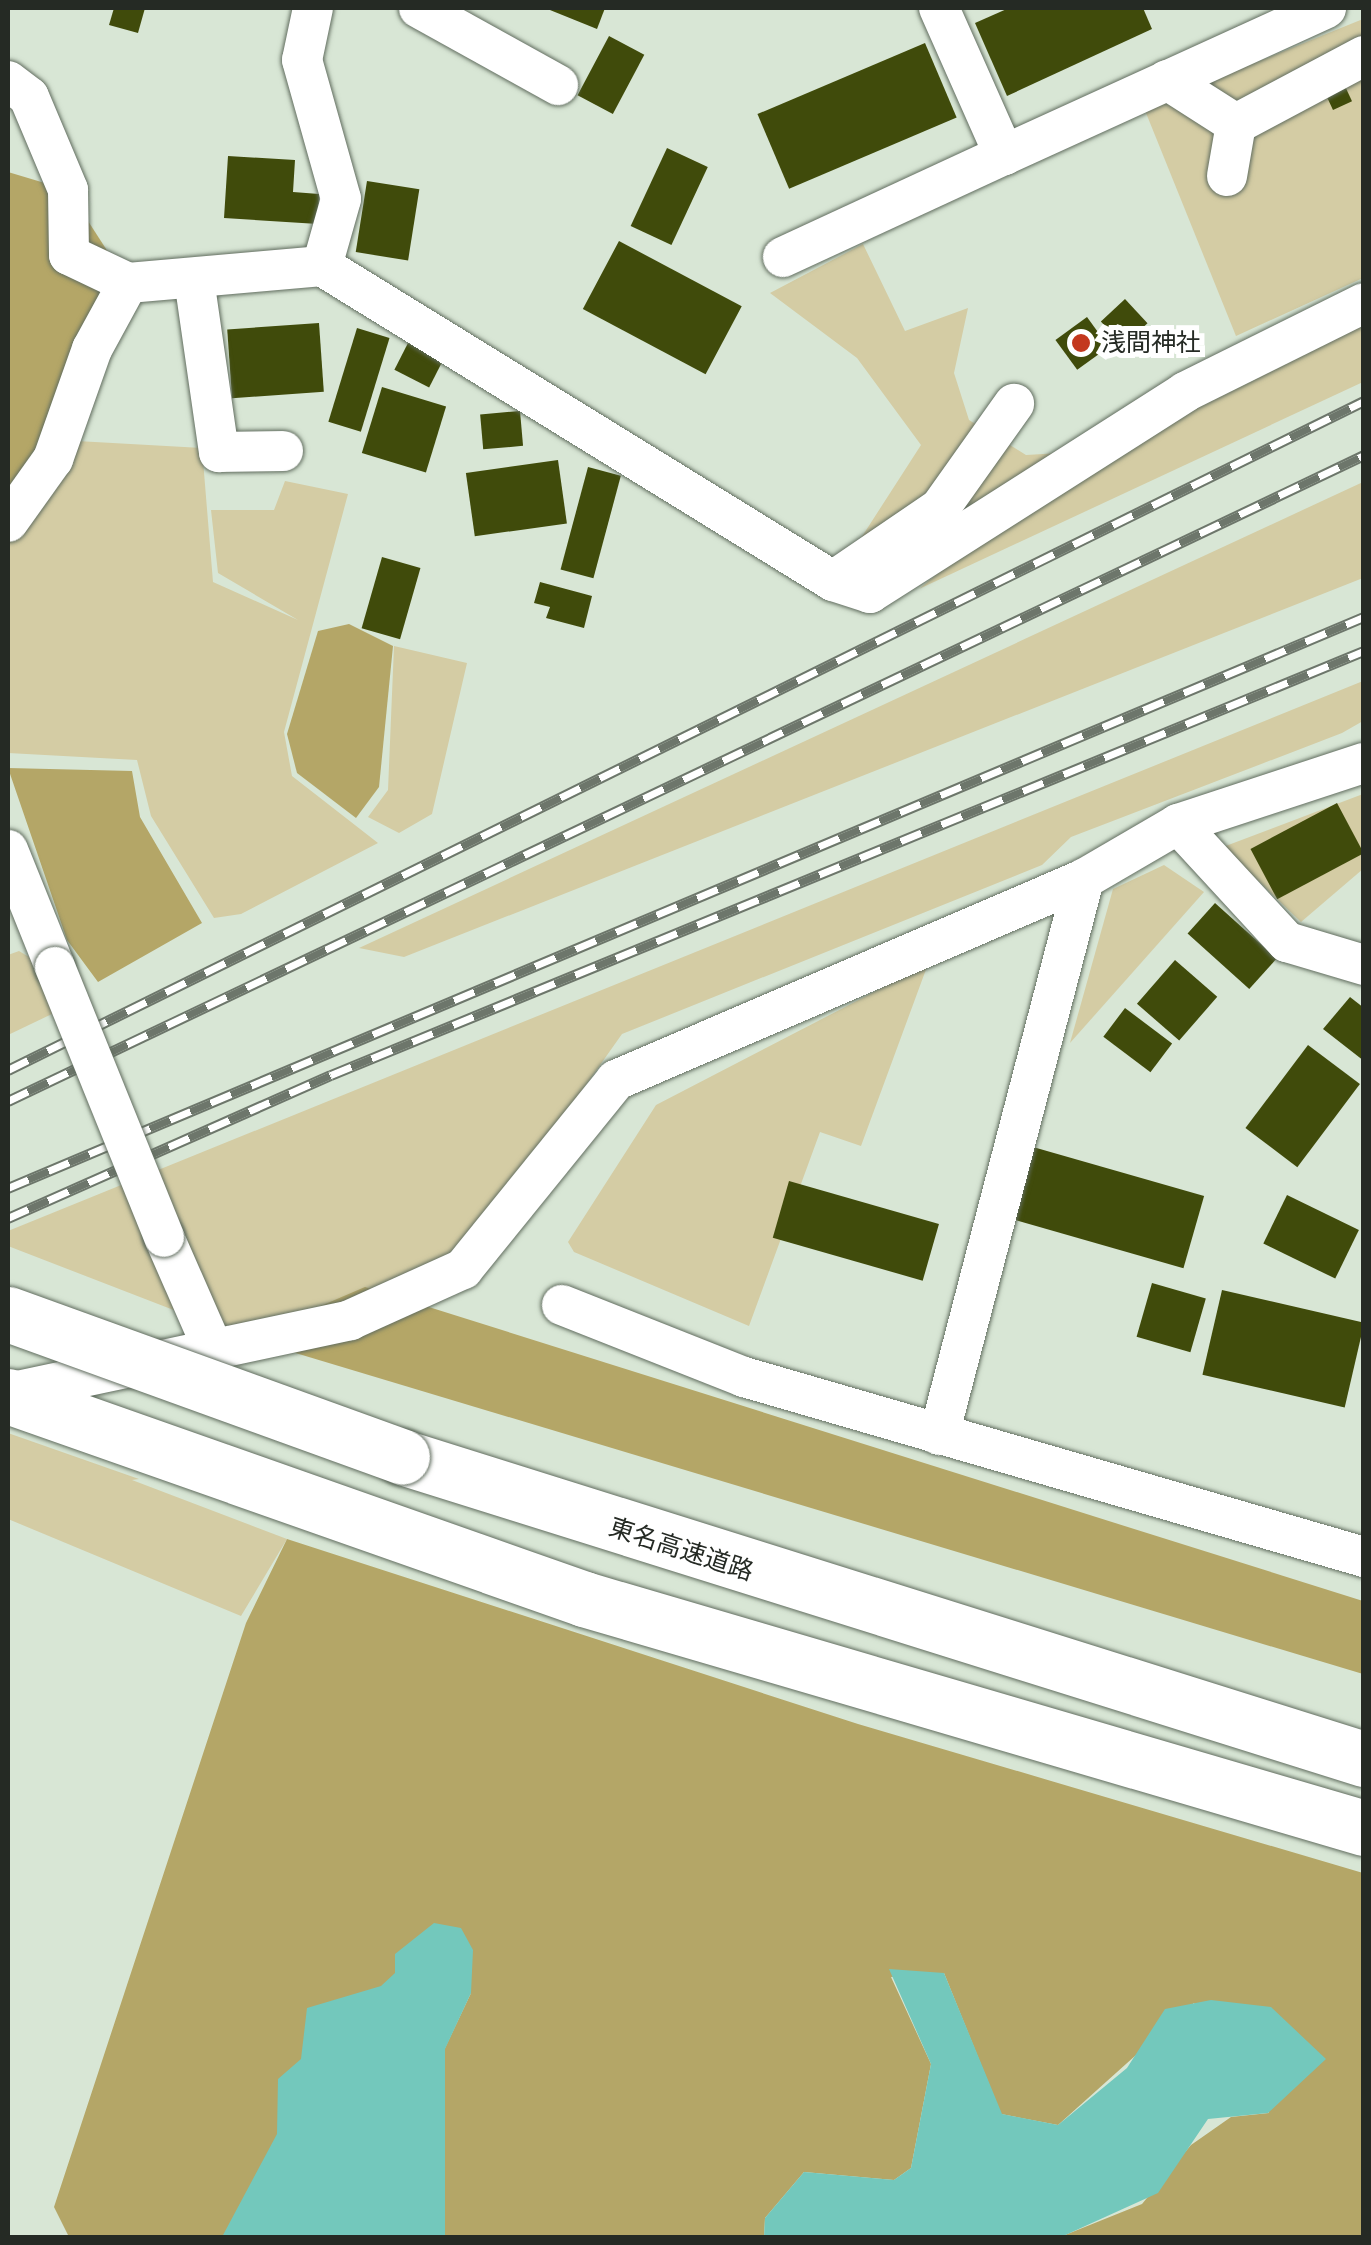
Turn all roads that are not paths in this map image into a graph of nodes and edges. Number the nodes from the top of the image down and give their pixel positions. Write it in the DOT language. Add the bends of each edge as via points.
graph roads {
  1 [pos="313,8"];
  2 [pos="419,8"];
  3 [pos="939,8"];
  4 [pos="1326,8"];
  5 [pos="1358,64"];
  6 [pos="1167,80"];
  7 [pos="8,81"];
  8 [pos="558,85"];
  9 [pos="1236,124"];
  10 [pos="1004,155"];
  11 [pos="1227,176"];
  12 [pos="783,258"];
  13 [pos="322,266"];
  14 [pos="194,279"];
  15 [pos="128,283"];
  16 [pos="1364,303"];
  17 [pos="1014,404"];
  18 [pos="283,450"];
  19 [pos="10,513"];
  20 [pos="833,581"];
  21 [pos="1364,763"];
  22 [pos="1178,824"];
  23 [pos="8,850"];
  24 [pos="1084,878"];
  25 [pos="1364,966"];
  26 [pos="562,1305"];
  27 [pos="8,1314"];
  28 [pos="211,1344"];
  29 [pos="8,1394"];
  30 [pos="938,1435"];
  31 [pos="1364,1557"];
  32 [pos="1364,1759"];
  33 [pos="1364,1828"];
  1 -- 13 [label="street" via="302,60 342,199"];
  2 -- 8 [label="street"];
  3 -- 10 [label="street"];
  4 -- 6 [label="street"];
  5 -- 9 [label="street"];
  6 -- 9 [label="street"];
  6 -- 10 [label="street"];
  7 -- 15 [label="street" via="29,98 68,190 69,255"];
  9 -- 11 [label="street"];
  10 -- 12 [label="street"];
  13 -- 14 [label="street"];
  13 -- 20 [label="street"];
  14 -- 15 [label="street"];
  14 -- 18 [label="street" via="219,452"];
  15 -- 19 [label="street" via="92,349 54,459"];
  16 -- 20 [label="street" via="1185,392 870,593"];
  17 -- 20 [label="street" via="940,508"];
  21 -- 22 [label="street"];
  22 -- 24 [label="street"];
  22 -- 25 [label="street" via="1286,942"];
  23 -- 28 [label="street, bridge"];
  24 -- 28 [label="street" via="616,1080 463,1269 350,1320"];
  24 -- 30 [label="street"];
  26 -- 30 [label="street" via="744,1376"];
  27 -- 32 [label="highway, 東名高速道路, bridge" via="402,1457"];
  28 -- 29 [label="street"];
  29 -- 33 [label="highway" via="584,1599"];
  30 -- 31 [label="street"];
}
